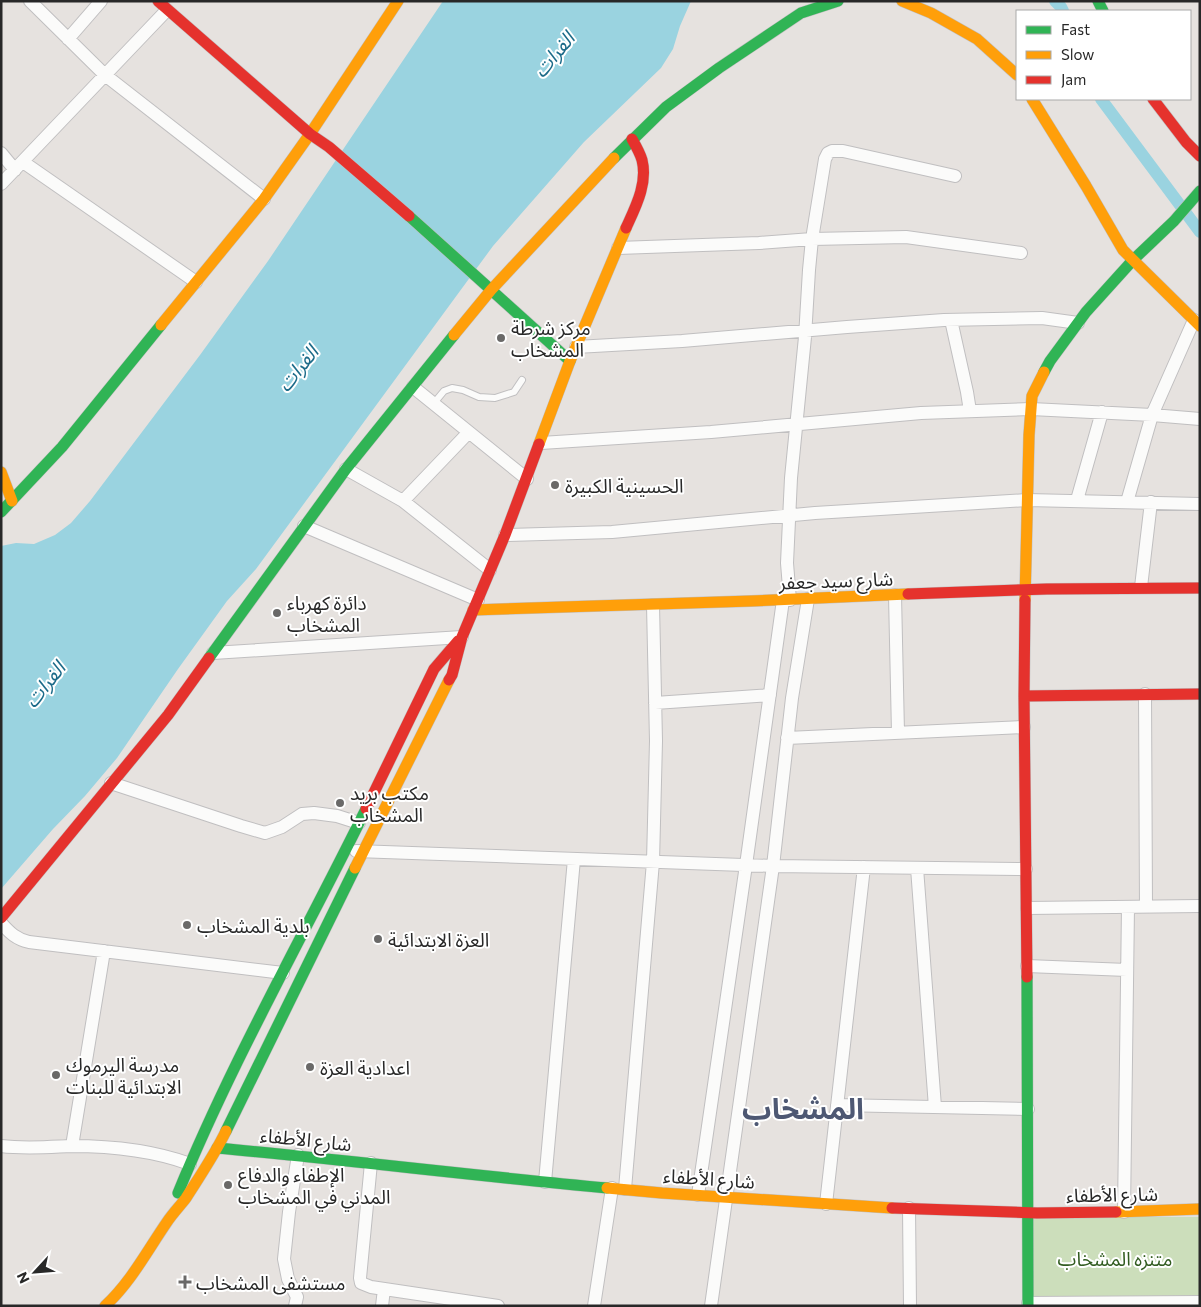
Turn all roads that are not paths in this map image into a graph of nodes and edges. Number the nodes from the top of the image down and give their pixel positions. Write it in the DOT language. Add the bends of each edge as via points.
graph roads {
  1 [pos="30,1"];
  2 [pos="101,1"];
  3 [pos="158,1"];
  4 [pos="398,1"];
  5 [pos="838,1"];
  6 [pos="902,1"];
  7 [pos="167,10"];
  8 [pos="68,38"];
  9 [pos="1016,74"];
  10 [pos="105,76"];
  11 [pos="1033,100"];
  12 [pos="1154,100"];
  13 [pos="310,134"];
  14 [pos="632,139"];
  15 [pos="1,153"];
  16 [pos="1200,156"];
  17 [pos="19,166"];
  18 [pos="955,176"];
  19 [pos="1,184"];
  20 [pos="1200,191"];
  21 [pos="264,198"];
  22 [pos="812,239"];
  23 [pos="618,248"];
  24 [pos="1021,253"];
  25 [pos="1133,260"];
  26 [pos="196,282"];
  27 [pos="492,290"];
  28 [pos="951,320"];
  29 [pos="1078,323"];
  30 [pos="1197,323"];
  31 [pos="805,331"];
  32 [pos="576,347"];
  33 [pos="570,361"];
  34 [pos="522,380"];
  35 [pos="413,387"];
  36 [pos="434,403"];
  37 [pos="1031,409"];
  38 [pos="970,411"];
  39 [pos="1102,412"];
  40 [pos="1152,415"];
  41 [pos="1200,419"];
  42 [pos="796,424"];
  43 [pos="469,432"];
  44 [pos="541,443"];
  45 [pos="346,469"];
  46 [pos="1,472"];
  47 [pos="527,480"];
  48 [pos="1027,500"];
  49 [pos="1076,500"];
  50 [pos="12,501"];
  51 [pos="403,501"];
  52 [pos="1127,502"];
  53 [pos="1151,502"];
  54 [pos="1200,504"];
  55 [pos="1,512"];
  56 [pos="789,516"];
  57 [pos="304,526"];
  58 [pos="505,535"];
  59 [pos="490,570"];
  60 [pos="1141,587"];
  61 [pos="1200,588"];
  62 [pos="1026,589"];
  63 [pos="895,595"];
  64 [pos="808,599"];
  65 [pos="786,600"];
  66 [pos="475,605"];
  67 [pos="653,605"];
  68 [pos="462,637"];
  69 [pos="213,652"];
  70 [pos="1145,694"];
  71 [pos="1200,694"];
  72 [pos="770,695"];
  73 [pos="1024,696"];
  74 [pos="655,703"];
  75 [pos="1024,727"];
  76 [pos="898,733"];
  77 [pos="787,738"];
  78 [pos="111,783"];
  79 [pos="359,823"];
  80 [pos="346,849"];
  81 [pos="363,852"];
  82 [pos="574,859"];
  83 [pos="653,862"];
  84 [pos="746,865"];
  85 [pos="772,866"];
  86 [pos="864,867"];
  87 [pos="917,868"];
  88 [pos="1026,869"];
  89 [pos="1200,906"];
  90 [pos="1128,907"];
  91 [pos="1146,907"];
  92 [pos="1027,908"];
  93 [pos="1,918"];
  94 [pos="1,923"];
  95 [pos="104,951"];
  96 [pos="1027,966"];
  97 [pos="1127,970"];
  98 [pos="283,973"];
  99 [pos="837,1105"];
  100 [pos="936,1107"];
  101 [pos="1028,1109"];
  102 [pos="1,1146"];
  103 [pos="72,1146"];
  104 [pos="217,1148"];
  105 [pos="298,1155"];
  106 [pos="371,1163"];
  107 [pos="190,1164"];
  108 [pos="545,1182"];
  109 [pos="618,1189"];
  110 [pos="698,1195"];
  111 [pos="727,1197"];
  112 [pos="826,1204"];
  113 [pos="909,1208"];
  114 [pos="1200,1209"];
  115 [pos="1027,1212"];
  116 [pos="1124,1212"];
  117 [pos="168,1220"];
  118 [pos="384,1289"];
  119 [pos="1200,1302"];
  120 [pos="1128,1304"];
  121 [pos="1028,1305"];
  122 [pos="105,1306"];
  123 [pos="294,1306"];
  124 [pos="382,1306"];
  125 [pos="498,1306"];
  126 [pos="594,1306"];
  127 [pos="711,1306"];
  128 [pos="910,1306"];
  1 -- 8 [label="street"];
  2 -- 8 [label="street"];
  3 -- 7 [label="street"];
  4 -- 13 [label="street"];
  5 -- 14 [label="street" via="801,12 666,107"];
  6 -- 9 [label="street" via="977,39"];
  7 -- 10 [label="street"];
  7 -- 13 [label="street"];
  8 -- 10 [label="street"];
  10 -- 17 [label="street"];
  10 -- 21 [label="street"];
  11 -- 25 [label="street" via="1123,250"];
  12 -- 16 [label="street"];
  13 -- 21 [label="street"];
  13 -- 27 [label="street"];
  14 -- 23 [label="street" via="643,161 644,176 640,196"];
  14 -- 27 [label="street"];
  15 -- 17 [label="street"];
  17 -- 19 [label="street"];
  17 -- 26 [label="street"];
  18 -- 22 [label="street" via="832,151 825,159"];
  20 -- 25 [label="street"];
  21 -- 26 [label="street"];
  22 -- 23 [label="street"];
  22 -- 24 [label="street" via="906,237"];
  22 -- 31 [label="street"];
  23 -- 32 [label="street"];
  25 -- 29 [label="street"];
  25 -- 30 [label="street"];
  26 -- 50 [label="street" via="62,447"];
  27 -- 33 [label="street"];
  27 -- 35 [label="street"];
  28 -- 29 [label="street" via="1042,318"];
  28 -- 31 [label="street"];
  28 -- 38 [label="street"];
  29 -- 37 [label="street" via="1050,361 1032,396"];
  30 -- 40 [label="street"];
  31 -- 32 [label="street"];
  31 -- 42 [label="street"];
  32 -- 33 [label="street"];
  33 -- 44 [label="street"];
  34 -- 36 [label="lane" via="514,392 495,398 479,397 452,388 444,391"];
  35 -- 36 [label="street"];
  35 -- 45 [label="street"];
  36 -- 43 [label="street"];
  37 -- 38 [label="street"];
  37 -- 39 [label="street"];
  37 -- 48 [label="street"];
  38 -- 42 [label="street" via="921,412"];
  39 -- 40 [label="street"];
  39 -- 49 [label="street"];
  40 -- 41 [label="street"];
  40 -- 52 [label="street"];
  42 -- 44 [label="street"];
  42 -- 56 [label="street"];
  43 -- 47 [label="street"];
  43 -- 51 [label="street"];
  44 -- 47 [label="street"];
  45 -- 51 [label="street"];
  45 -- 57 [label="street"];
  46 -- 50 [label="street"];
  47 -- 58 [label="street"];
  48 -- 49 [label="street"];
  48 -- 56 [label="street"];
  48 -- 62 [label="street"];
  49 -- 52 [label="street"];
  50 -- 55 [label="street"];
  51 -- 59 [label="street"];
  52 -- 53 [label="street"];
  53 -- 54 [label="street"];
  53 -- 60 [label="street"];
  56 -- 58 [label="street" via="612,532"];
  56 -- 65 [label="street"];
  57 -- 66 [label="street"];
  57 -- 69 [label="street"];
  58 -- 59 [label="street"];
  59 -- 66 [label="street"];
  60 -- 61 [label="street, شارع سيد جعفر"];
  60 -- 62 [label="street, شارع سيد جعفر"];
  62 -- 63 [label="street, شارع سيد جعفر"];
  62 -- 73 [label="street"];
  63 -- 64 [label="street, شارع سيد جعفر"];
  63 -- 76 [label="street"];
  64 -- 65 [label="street, شارع سيد جعفر"];
  64 -- 77 [label="street"];
  65 -- 67 [label="street, شارع سيد جعفر"];
  65 -- 72 [label="street"];
  66 -- 67 [label="street, شارع سيد جعفر"];
  66 -- 68 [label="street"];
  67 -- 74 [label="street"];
  68 -- 69 [label="street"];
  68 -- 79 [label="street" via="434,669"];
  68 -- 81 [label="street" via="452,675"];
  69 -- 78 [label="street" via="168,715"];
  70 -- 71 [label="street"];
  70 -- 73 [label="street"];
  70 -- 91 [label="street"];
  72 -- 74 [label="street"];
  72 -- 84 [label="street"];
  73 -- 75 [label="street"];
  74 -- 83 [label="street"];
  75 -- 76 [label="street"];
  75 -- 88 [label="street"];
  76 -- 77 [label="street"];
  77 -- 85 [label="street"];
  78 -- 79 [label="street" via="265,833 302,814 337,816"];
  78 -- 93 [label="street"];
  79 -- 80 [label="street"];
  80 -- 81 [label="street"];
  80 -- 98 [label="street"];
  81 -- 82 [label="street"];
  81 -- 104 [label="street"];
  82 -- 83 [label="street"];
  82 -- 108 [label="street"];
  83 -- 84 [label="street"];
  83 -- 109 [label="street"];
  84 -- 85 [label="street"];
  84 -- 110 [label="street"];
  85 -- 86 [label="street"];
  85 -- 111 [label="street"];
  86 -- 87 [label="street"];
  86 -- 99 [label="street"];
  87 -- 88 [label="street"];
  87 -- 100 [label="street"];
  88 -- 92 [label="street"];
  89 -- 91 [label="street"];
  90 -- 91 [label="street"];
  90 -- 92 [label="street"];
  90 -- 97 [label="street"];
  92 -- 96 [label="street"];
  94 -- 95 [label="street" via="21,940"];
  95 -- 98 [label="street"];
  95 -- 103 [label="street"];
  96 -- 97 [label="street"];
  96 -- 101 [label="street"];
  97 -- 116 [label="street"];
  98 -- 107 [label="street"];
  99 -- 100 [label="street"];
  99 -- 112 [label="street"];
  100 -- 101 [label="street"];
  101 -- 115 [label="street"];
  102 -- 103 [label="street"];
  103 -- 107 [label="street" via="116,1147"];
  104 -- 105 [label="street, شارع الأطفاء"];
  104 -- 117 [label="street"];
  105 -- 106 [label="street, شارع الأطفاء"];
  105 -- 123 [label="street" via="284,1259 288,1279 297,1297"];
  106 -- 108 [label="street, شارع الأطفاء"];
  106 -- 118 [label="street" via="360,1278 365,1285"];
  107 -- 117 [label="street"];
  108 -- 109 [label="street, شارع الأطفاء"];
  109 -- 110 [label="street, شارع الأطفاء"];
  109 -- 126 [label="street"];
  110 -- 111 [label="street, شارع الأطفاء"];
  111 -- 112 [label="street, شارع الأطفاء"];
  111 -- 127 [label="street"];
  112 -- 113 [label="street, شارع الأطفاء"];
  113 -- 115 [label="street, شارع الأطفاء"];
  113 -- 128 [label="street"];
  114 -- 116 [label="street, شارع الأطفاء"];
  115 -- 116 [label="street, شارع الأطفاء"];
  115 -- 121 [label="street"];
  117 -- 122 [label="street" via="118,1294"];
  118 -- 124 [label="street"];
  118 -- 125 [label="street"];
  119 -- 120 [label="street"];
  120 -- 121 [label="street"];
}
